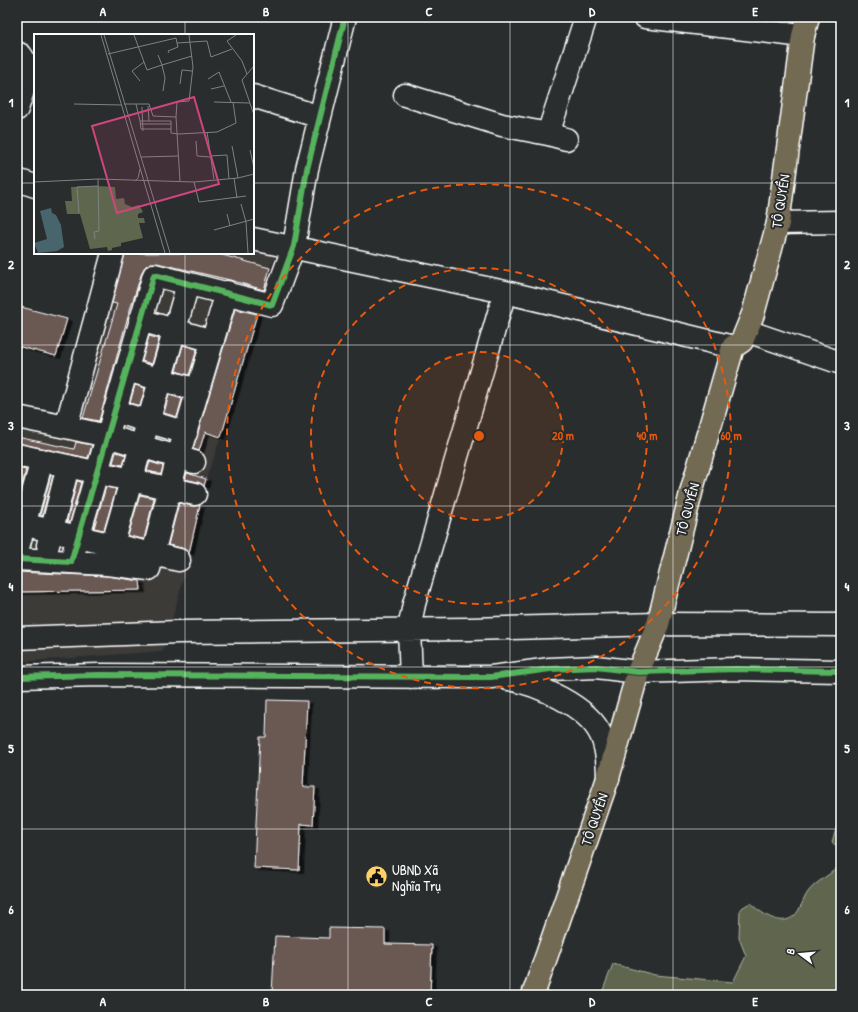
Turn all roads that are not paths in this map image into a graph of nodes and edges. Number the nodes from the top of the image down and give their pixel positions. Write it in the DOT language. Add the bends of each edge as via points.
graph roads {
  1 [pos="345,17"];
  2 [pos="586,17"];
  3 [pos="645,17"];
  4 [pos="806,26"];
  5 [pos="17,53"];
  6 [pos="405,95"];
  7 [pos="254,96"];
  8 [pos="17,109"];
  9 [pos="320,118"];
  10 [pos="17,180"];
  11 [pos="34,186"];
  12 [pos="841,222"];
  13 [pos="778,223"];
  14 [pos="254,239"];
  15 [pos="294,246"];
  16 [pos="113,254"];
  17 [pos="188,284"];
  18 [pos="227,292"];
  19 [pos="505,292"];
  20 [pos="140,320"];
  21 [pos="175,330"];
  22 [pos="747,331"];
  23 [pos="213,341"];
  24 [pos="733,347"];
  25 [pos="841,363"];
  26 [pos="126,370"];
  27 [pos="160,380"];
  28 [pos="198,390"];
  29 [pos="114,412"];
  30 [pos="17,417"];
  31 [pos="147,422"];
  32 [pos="66,427"];
  33 [pos="186,433"];
  34 [pos="107,436"];
  35 [pos="140,446"];
  36 [pos="17,455"];
  37 [pos="186,459"];
  38 [pos="42,460"];
  39 [pos="68,466"];
  40 [pos="97,472"];
  41 [pos="131,480"];
  42 [pos="170,488"];
  43 [pos="195,494"];
  44 [pos="21,524"];
  45 [pos="51,531"];
  46 [pos="78,537"];
  47 [pos="17,551"];
  48 [pos="110,554"];
  49 [pos="153,554"];
  50 [pos="17,559"];
  51 [pos="44,560"];
  52 [pos="179,560"];
  53 [pos="71,562"];
  54 [pos="658,624"];
  55 [pos="841,625"];
  56 [pos="409,628"];
  57 [pos="17,638"];
  58 [pos="841,671"];
  59 [pos="638,672"];
  60 [pos="17,677"];
  61 [pos="411,677"];
  62 [pos="490,677"];
  63 [pos="608,778"];
  64 [pos="533,995"];
  1 -- 9 [label="street"];
  2 -- 6 [label="street" via="557,137 502,125"];
  3 -- 4 [label="street"];
  4 -- 13 [label="main road, TÔ QUYỀN"];
  5 -- 8 [label="street" via="30,69"];
  7 -- 9 [label="street"];
  9 -- 15 [label="street" via="307,169"];
  10 -- 11 [label="street"];
  12 -- 13 [label="street"];
  13 -- 22 [label="main road, TÔ QUYỀN"];
  14 -- 15 [label="street"];
  15 -- 18 [label="street" via="272,305"];
  15 -- 19 [label="street"];
  16 -- 32 [label="street"];
  17 -- 18 [label="street"];
  17 -- 20 [label="street" via="154,275"];
  17 -- 21 [label="street"];
  18 -- 23 [label="street"];
  19 -- 24 [label="street"];
  19 -- 56 [label="street"];
  20 -- 21 [label="street"];
  20 -- 26 [label="street"];
  21 -- 23 [label="street"];
  21 -- 27 [label="street"];
  22 -- 24 [label="main road, TÔ QUYỀN" via="742,341"];
  22 -- 25 [label="street"];
  23 -- 28 [label="street"];
  24 -- 54 [label="main road, TÔ QUYỀN" via="692,490"];
  26 -- 27 [label="street"];
  26 -- 29 [label="street"];
  27 -- 28 [label="street"];
  27 -- 31 [label="street"];
  28 -- 33 [label="street"];
  29 -- 31 [label="street"];
  29 -- 34 [label="street"];
  30 -- 32 [label="street"];
  31 -- 33 [label="street"];
  31 -- 35 [label="street"];
  32 -- 34 [label="street"];
  33 -- 37 [label="street"];
  34 -- 35 [label="street"];
  34 -- 40 [label="street"];
  35 -- 37 [label="street"];
  35 -- 41 [label="street"];
  36 -- 38 [label="street"];
  37 -- 42 [label="street"];
  38 -- 39 [label="street"];
  38 -- 44 [label="street"];
  39 -- 40 [label="street"];
  39 -- 45 [label="street"];
  40 -- 41 [label="street"];
  40 -- 46 [label="street"];
  41 -- 42 [label="street"];
  41 -- 48 [label="street"];
  42 -- 43 [label="street"];
  42 -- 49 [label="street"];
  44 -- 45 [label="street"];
  44 -- 47 [label="street"];
  45 -- 46 [label="street"];
  45 -- 51 [label="street"];
  46 -- 48 [label="street"];
  46 -- 53 [label="street"];
  48 -- 49 [label="street" via="149,569"];
  48 -- 53 [label="street"];
  49 -- 52 [label="street"];
  50 -- 51 [label="street"];
  51 -- 53 [label="street"];
  54 -- 55 [label="street"];
  54 -- 56 [label="street"];
  54 -- 59 [label="main road, TÔ QUYỀN"];
  56 -- 57 [label="street"];
  56 -- 61 [label="street"];
  58 -- 59 [label="street"];
  59 -- 62 [label="street" via="596,668 550,669"];
  59 -- 63 [label="main road, TÔ QUYỀN"];
  60 -- 61 [label="street"];
  61 -- 62 [label="street"];
  62 -- 63 [label="street" via="537,687 572,705 591,721 601,734 608,762"];
  63 -- 64 [label="main road, TÔ QUYỀN"];
}
